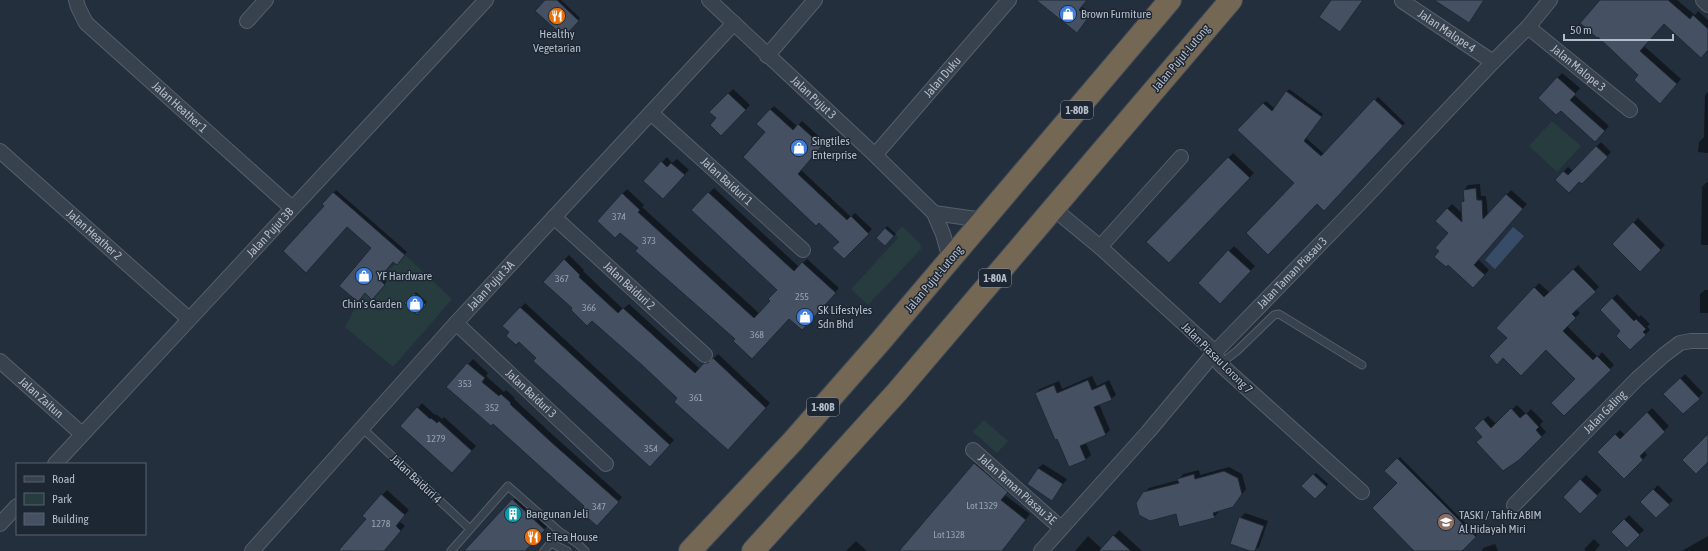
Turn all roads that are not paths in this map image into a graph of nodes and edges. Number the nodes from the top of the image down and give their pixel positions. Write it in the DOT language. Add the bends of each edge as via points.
graph roads {
  1 [pos="76,0"];
  2 [pos="266,0"];
  3 [pos="486,0"];
  4 [pos="709,0"];
  5 [pos="815,0"];
  6 [pos="1009,0"];
  7 [pos="1170,0"];
  8 [pos="1231,0"];
  9 [pos="1550,0"];
  10 [pos="1704,0"];
  11 [pos="1402,1"];
  12 [pos="1708,4"];
  13 [pos="248,21"];
  14 [pos="734,23"];
  15 [pos="1528,27"];
  16 [pos="767,56"];
  17 [pos="1493,62"];
  18 [pos="1630,110"];
  19 [pos="652,113"];
  20 [pos="0,151"];
  21 [pos="875,155"];
  22 [pos="1182,157"];
  23 [pos="292,208"];
  24 [pos="1054,209"];
  25 [pos="934,213"];
  26 [pos="554,217"];
  27 [pos="983,220"];
  28 [pos="1100,247"];
  29 [pos="803,250"];
  30 [pos="950,259"];
  31 [pos="189,319"];
  32 [pos="456,323"];
  33 [pos="1708,341"];
  34 [pos="705,355"];
  35 [pos="1218,358"];
  36 [pos="0,361"];
  37 [pos="1362,364"];
  38 [pos="362,428"];
  39 [pos="82,434"];
  40 [pos="973,450"];
  41 [pos="56,463"];
  42 [pos="606,464"];
  43 [pos="1362,492"];
  44 [pos="1514,505"];
  45 [pos="16,507"];
  46 [pos="0,524"];
  47 [pos="1061,528"];
  48 [pos="470,529"];
  49 [pos="560,532"];
  50 [pos="552,543"];
  51 [pos="252,551"];
  52 [pos="451,551"];
  53 [pos="544,551"];
  54 [pos="567,551"];
  55 [pos="585,551"];
  56 [pos="690,551"];
  57 [pos="753,551"];
  58 [pos="1041,551"];
  1 -- 23 [label="street, Jalan Heather 1" via="86,23"];
  2 -- 13 [label="street"];
  3 -- 23 [label="street, Jalan Pujut 3B"];
  4 -- 14 [label="street, Jalan Pujut 3"];
  5 -- 16 [label="street"];
  6 -- 21 [label="street, Jalan Duku"];
  7 -- 27 [label="highway, Jalan Pujut-Lutong / 1-80B"];
  8 -- 24 [label="highway, Jalan Pujut-Lutong / 1-80A"];
  9 -- 15 [label="street, Jalan Taman Piasau 3"];
  10 -- 12 [label="street"];
  11 -- 17 [label="street, Jalan Malope 4"];
  14 -- 16 [label="street, Jalan Pujut 3"];
  14 -- 19 [label="street, Jalan Pujut 3A"];
  15 -- 17 [label="street, Jalan Taman Piasau 3"];
  15 -- 18 [label="street, Jalan Malope 3"];
  16 -- 21 [label="street, Jalan Pujut 3"];
  17 -- 35 [label="street, Jalan Taman Piasau 3"];
  19 -- 26 [label="street, Jalan Pujut 3A"];
  19 -- 29 [label="street, Jalan Baiduri 1"];
  20 -- 31 [label="street, Jalan Heather 2"];
  21 -- 25 [label="street, Jalan Pujut 3"];
  22 -- 28 [label="street"];
  23 -- 31 [label="street, Jalan Pujut 3B"];
  24 -- 28 [label="street, Jalan Piasau Lorong 7"];
  24 -- 57 [label="highway, Jalan Pujut-Lutong / 1-80A" via="897,392"];
  25 -- 27 [label="street"];
  25 -- 30 [label="street, Jalan Pujut 3"];
  26 -- 32 [label="street, Jalan Pujut 3A"];
  26 -- 34 [label="street, Jalan Baiduri 2"];
  27 -- 30 [label="highway, Jalan Pujut-Lutong / 1-80B"];
  28 -- 35 [label="street, Jalan Piasau Lorong 7"];
  30 -- 56 [label="highway, Jalan Pujut-Lutong / 1-80B" via="794,441"];
  31 -- 39 [label="street, Jalan Pujut 3B"];
  32 -- 38 [label="street, Jalan Pujut 3A"];
  32 -- 42 [label="street, Jalan Baiduri 3"];
  33 -- 44 [label="street, Jalan Galing" via="1680,343 1664,354"];
  35 -- 37 [label="lane" via="1237,351 1274,315 1279,314"];
  35 -- 43 [label="street, Jalan Piasau Lorong 7"];
  35 -- 47 [label="street, Jalan Taman Piasau 3"];
  36 -- 39 [label="street, Jalan Zaitun"];
  38 -- 48 [label="lane, Jalan Baiduri 4"];
  38 -- 51 [label="street, Jalan Pujut 3A"];
  39 -- 41 [label="street, Jalan Pujut 3B"];
  40 -- 47 [label="street, Jalan Taman Piasau 3E"];
  45 -- 46 [label="street"];
  47 -- 58 [label="street, Jalan Taman Piasau 3"];
  48 -- 49 [label="lane" via="508,486"];
  48 -- 52 [label="lane"];
  49 -- 50 [label="lane"];
  49 -- 55 [label="lane"];
  50 -- 53 [label="lane"];
  50 -- 54 [label="lane"];
}
